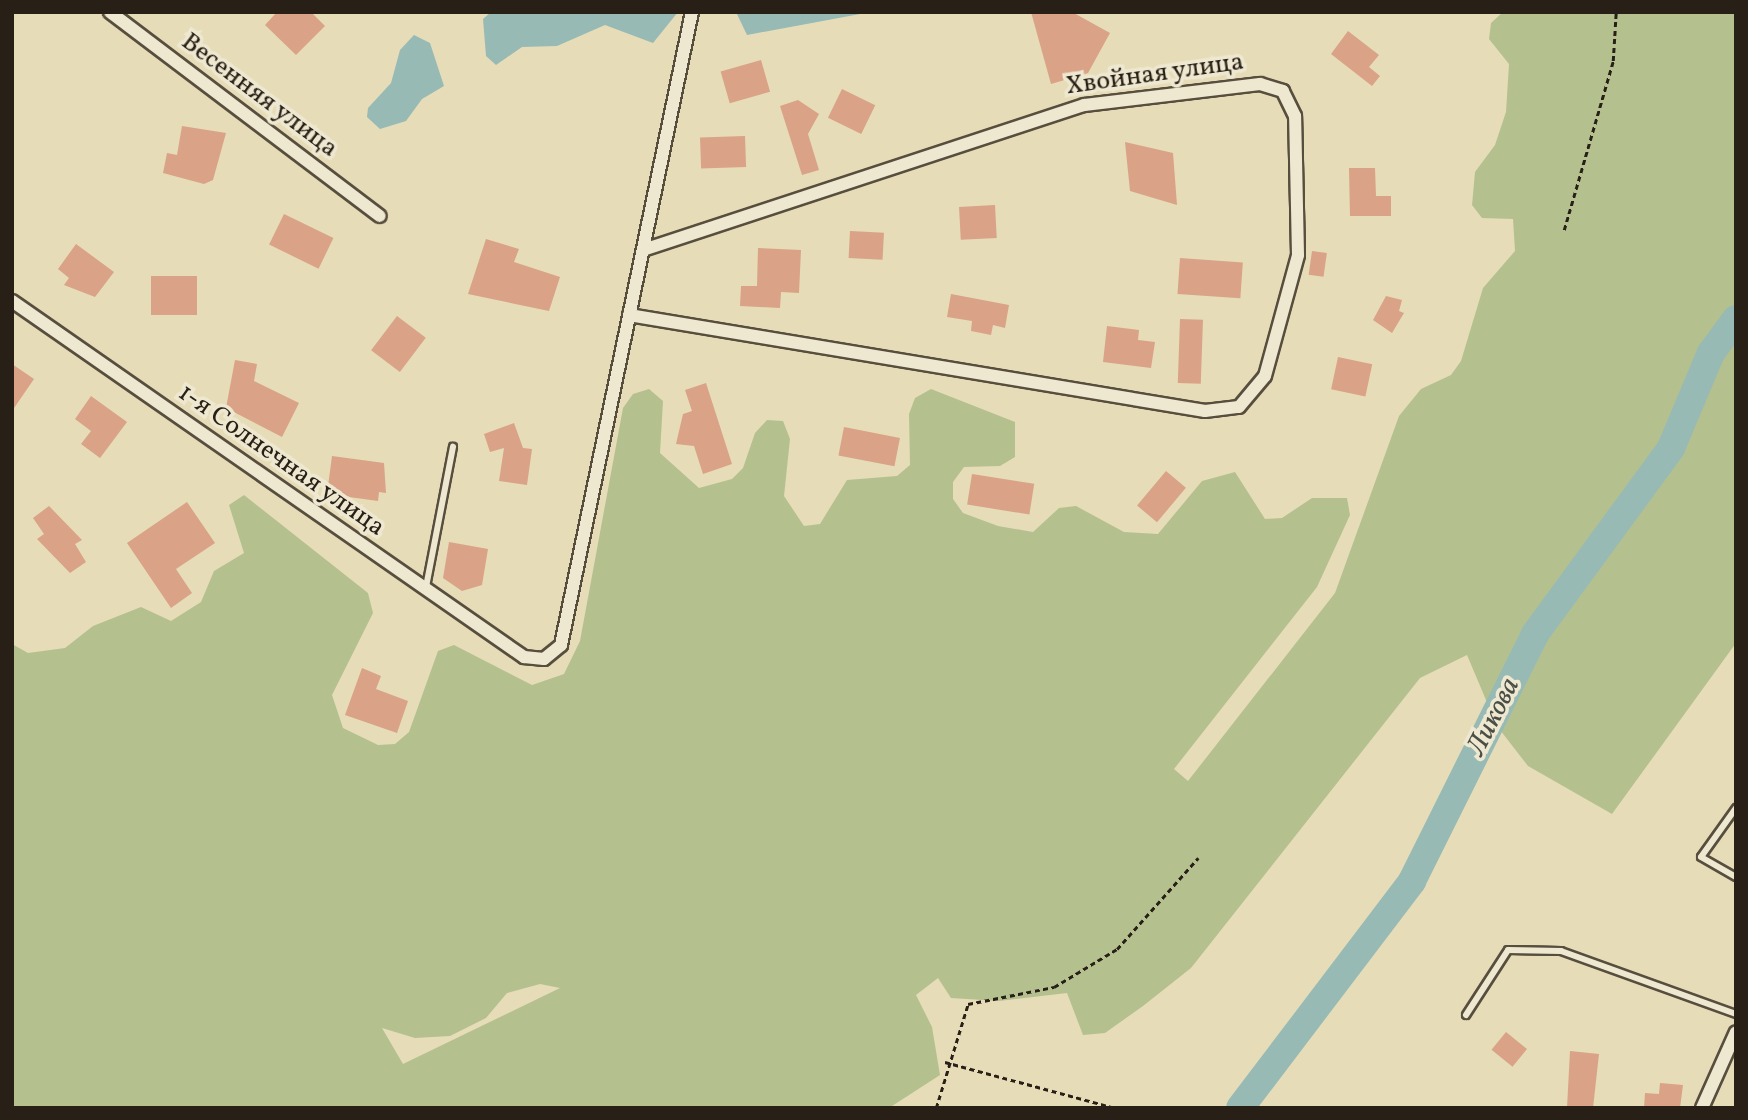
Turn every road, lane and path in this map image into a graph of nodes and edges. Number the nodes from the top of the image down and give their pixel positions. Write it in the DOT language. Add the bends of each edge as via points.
graph roads {
  1 [pos="110,12"];
  2 [pos="692,12"];
  3 [pos="1616,12"];
  4 [pos="380,216"];
  5 [pos="1564,230"];
  6 [pos="646,249"];
  7 [pos="12,302"];
  8 [pos="629,315"];
  9 [pos="453,447"];
  10 [pos="426,589"];
  11 [pos="1736,808"];
  12 [pos="1198,858"];
  13 [pos="1736,877"];
  14 [pos="1736,1014"];
  15 [pos="1466,1015"];
  16 [pos="1736,1032"];
  17 [pos="945,1062"];
  18 [pos="936,1108"];
  19 [pos="1116,1108"];
  20 [pos="1702,1108"];
  1 -- 4 [label="street, Весенняя улица"];
  2 -- 6 [label="street"];
  3 -- 5 [label="path" via="1613,61"];
  6 -- 8 [label="street"];
  6 -- 8 [label="street, Хвойная улица" via="1084,105 1260,84 1283,91 1295,116 1298,255 1265,376 1239,407 1205,411"];
  7 -- 10 [label="street, 1-я Солнечная улица"];
  8 -- 10 [label="street, 1-я Солнечная улица" via="561,645 544,659 524,657"];
  9 -- 10 [label="lane"];
  11 -- 13 [label="lane" via="1701,858"];
  12 -- 17 [label="path" via="1117,950 1054,987 968,1004"];
  14 -- 15 [label="lane" via="1561,951 1508,950"];
  16 -- 20 [label="street"];
  17 -- 18 [label="path"];
  17 -- 19 [label="path"];
}
